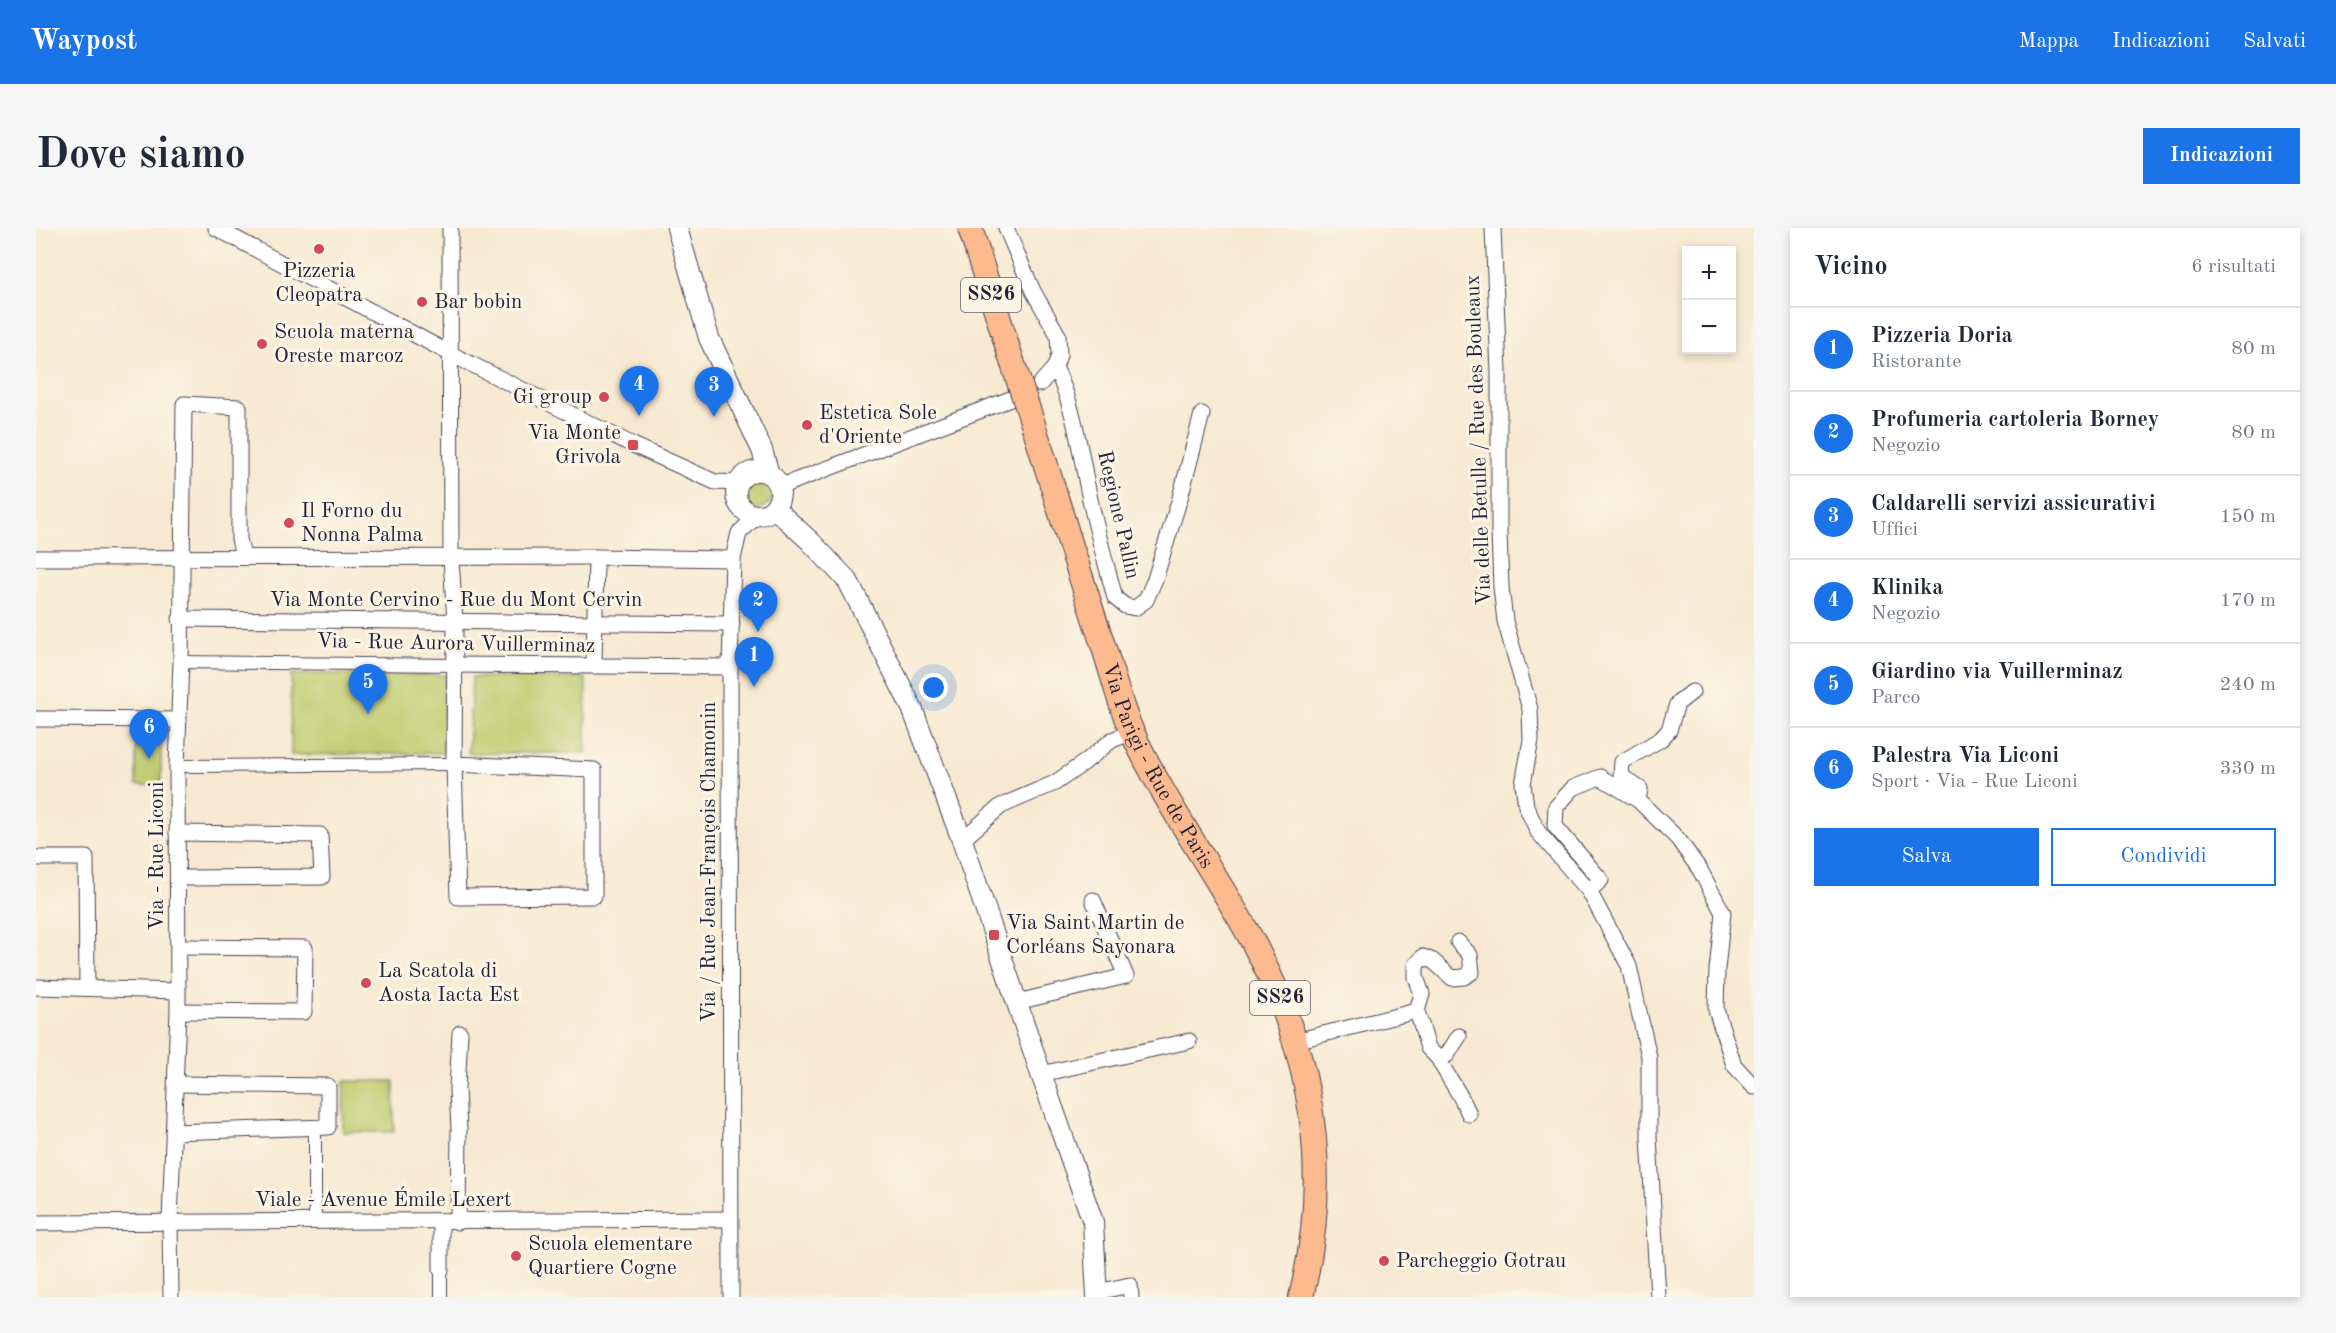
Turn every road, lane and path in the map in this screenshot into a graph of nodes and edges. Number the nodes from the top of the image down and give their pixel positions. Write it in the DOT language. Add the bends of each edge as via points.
graph roads {
  1 [pos="216,228"];
  2 [pos="450,228"];
  3 [pos="677,228"];
  4 [pos="970,228"];
  5 [pos="1006,228"];
  6 [pos="1493,228"];
  7 [pos="449,352"];
  8 [pos="1055,367"];
  9 [pos="1040,384"];
  10 [pos="1013,398"];
  11 [pos="1202,414"];
  12 [pos="774,480"];
  13 [pos="738,483"];
  14 [pos="766,512"];
  15 [pos="183,557"];
  16 [pos="243,557"];
  17 [pos="596,557"];
  18 [pos="36,558"];
  19 [pos="451,558"];
  20 [pos="734,559"];
  21 [pos="180,619"];
  22 [pos="455,622"];
  23 [pos="595,622"];
  24 [pos="732,624"];
  25 [pos="181,662"];
  26 [pos="456,665"];
  27 [pos="594,666"];
  28 [pos="730,667"];
  29 [pos="1692,692"];
  30 [pos="36,719"];
  31 [pos="179,720"];
  32 [pos="1132,732"];
  33 [pos="454,764"];
  34 [pos="177,766"];
  35 [pos="1638,800"];
  36 [pos="177,833"];
  37 [pos="962,840"];
  38 [pos="36,858"];
  39 [pos="178,878"];
  40 [pos="1589,891"];
  41 [pos="1093,900"];
  42 [pos="1458,942"];
  43 [pos="179,947"];
  44 [pos="36,987"];
  45 [pos="87,988"];
  46 [pos="178,991"];
  47 [pos="1017,1002"];
  48 [pos="178,1011"];
  49 [pos="1417,1011"];
  50 [pos="460,1033"];
  51 [pos="1459,1036"];
  52 [pos="1189,1041"];
  53 [pos="1294,1041"];
  54 [pos="1438,1058"];
  55 [pos="1041,1074"];
  56 [pos="176,1084"];
  57 [pos="1754,1087"];
  58 [pos="1469,1114"];
  59 [pos="315,1127"];
  60 [pos="174,1132"];
  61 [pos="730,1219"];
  62 [pos="170,1221"];
  63 [pos="315,1221"];
  64 [pos="36,1222"];
  65 [pos="441,1222"];
  66 [pos="458,1222"];
  67 [pos="441,1270"];
  68 [pos="1097,1294"];
  69 [pos="171,1297"];
  70 [pos="441,1297"];
  71 [pos="731,1297"];
  72 [pos="1131,1297"];
  73 [pos="1301,1297"];
  74 [pos="1658,1297"];
  1 -- 7 [label="street"];
  2 -- 7 [label="street"];
  3 -- 12 [label="street" via="709,338"];
  4 -- 32 [label="main road, Via Parigi - Rue de Paris / SS26, bridge"];
  5 -- 8 [label="street" via="1033,291 1058,335"];
  6 -- 40 [label="street, Via delle Betulle / Rue des Bouleaux" via="1501,586 1505,621 1530,709 1526,807 1538,832"];
  7 -- 13 [label="street" via="685,470 716,482"];
  7 -- 19 [label="street"];
  8 -- 9 [label="street"];
  8 -- 11 [label="street, Regione Pallin" via="1067,391 1077,427 1091,504 1115,598 1125,606 1135,608 1146,600 1155,579"];
  10 -- 12 [label="street"];
  12 -- 13 [label="street" via="752,471"];
  12 -- 14 [label="street" via="779,498"];
  13 -- 14 [label="street" via="738,503 747,512"];
  14 -- 20 [label="street, Via / Rue Jean-François Chamonin" via="740,533"];
  14 -- 37 [label="street" via="810,541 848,581 912,708"];
  15 -- 16 [label="street"];
  15 -- 16 [label="street, Via - Rue Liconi" via="184,404 239,407 239,539"];
  15 -- 18 [label="street"];
  15 -- 21 [label="street, Via - Rue Liconi"];
  16 -- 19 [label="street"];
  17 -- 19 [label="street"];
  17 -- 20 [label="street"];
  17 -- 23 [label="street"];
  19 -- 22 [label="street"];
  20 -- 24 [label="street, Via / Rue Jean-François Chamonin"];
  21 -- 22 [label="street, Via Monte Cervino - Rue du Mont Cervin"];
  21 -- 25 [label="street, Via - Rue Liconi"];
  22 -- 23 [label="street, Via Monte Cervino - Rue du Mont Cervin"];
  22 -- 26 [label="street"];
  23 -- 24 [label="street, Via Monte Cervino - Rue du Mont Cervin"];
  23 -- 27 [label="street"];
  24 -- 28 [label="street, Via / Rue Jean-François Chamonin"];
  25 -- 26 [label="street, Via - Rue Aurora Vuillerminaz"];
  25 -- 31 [label="street, Via - Rue Liconi"];
  26 -- 27 [label="street, Via - Rue Aurora Vuillerminaz"];
  26 -- 33 [label="street"];
  27 -- 28 [label="street, Via - Rue Aurora Vuillerminaz"];
  28 -- 61 [label="street, Via / Rue Jean-François Chamonin"];
  29 -- 35 [label="street" via="1677,704 1669,730 1661,739 1622,762 1621,776 1640,789"];
  30 -- 31 [label="street"];
  31 -- 34 [label="street, Via - Rue Liconi"];
  32 -- 37 [label="street" via="1112,740 1055,783 1001,807"];
  32 -- 53 [label="main road, Via Parigi - Rue de Paris / SS26" via="1166,799 1252,940 1283,1005"];
  33 -- 33 [label="street" via="594,770 594,896 458,897"];
  33 -- 34 [label="street"];
  34 -- 36 [label="street, Via - Rue Liconi"];
  35 -- 40 [label="street" via="1600,777 1573,788 1556,807 1555,826 1601,880"];
  35 -- 57 [label="street" via="1678,839 1723,913 1716,1010 1734,1065"];
  36 -- 39 [label="street, Via - Rue Liconi"];
  36 -- 39 [label="street" via="320,835 322,877"];
  37 -- 47 [label="street"];
  38 -- 45 [label="street" via="86,858"];
  39 -- 43 [label="street, Via - Rue Liconi"];
  40 -- 74 [label="street, Via delle Betulle / Rue des Bouleaux" via="1629,966 1649,1057"];
  41 -- 47 [label="street" via="1126,976"];
  42 -- 49 [label="street" via="1470,955 1472,972 1452,978 1423,957 1416,965 1422,994"];
  43 -- 46 [label="street, Via - Rue Liconi"];
  43 -- 48 [label="street" via="305,948 304,1012"];
  44 -- 45 [label="street"];
  45 -- 46 [label="street"];
  46 -- 48 [label="street, Via - Rue Liconi"];
  47 -- 55 [label="street"];
  48 -- 56 [label="street, Via - Rue Liconi"];
  49 -- 53 [label="street"];
  49 -- 54 [label="street" via="1428,1047"];
  50 -- 66 [label="street"];
  51 -- 54 [label="street" via="1448,1055"];
  52 -- 55 [label="street"];
  53 -- 73 [label="main road, Via Parigi - Rue de Paris / SS26" via="1312,1114 1316,1179 1313,1232"];
  54 -- 58 [label="street"];
  55 -- 68 [label="street" via="1093,1221"];
  56 -- 59 [label="street" via="328,1086 328,1127"];
  56 -- 60 [label="street, Via - Rue Liconi"];
  59 -- 60 [label="street"];
  59 -- 63 [label="street"];
  60 -- 62 [label="street, Via - Rue Liconi"];
  61 -- 66 [label="street, Viale - Avenue Émile Lexert"];
  61 -- 71 [label="street, Via / Rue Jean-François Chamonin"];
  62 -- 63 [label="street, Viale - Avenue Émile Lexert"];
  62 -- 64 [label="street, Viale - Avenue Émile Lexert"];
  62 -- 69 [label="street, Via - Rue Liconi"];
  63 -- 65 [label="street, Viale - Avenue Émile Lexert"];
  65 -- 66 [label="street, Viale - Avenue Émile Lexert"];
  65 -- 67 [label="street"];
  67 -- 70 [label="street"];
  68 -- 72 [label="street" via="1130,1285"];
}
